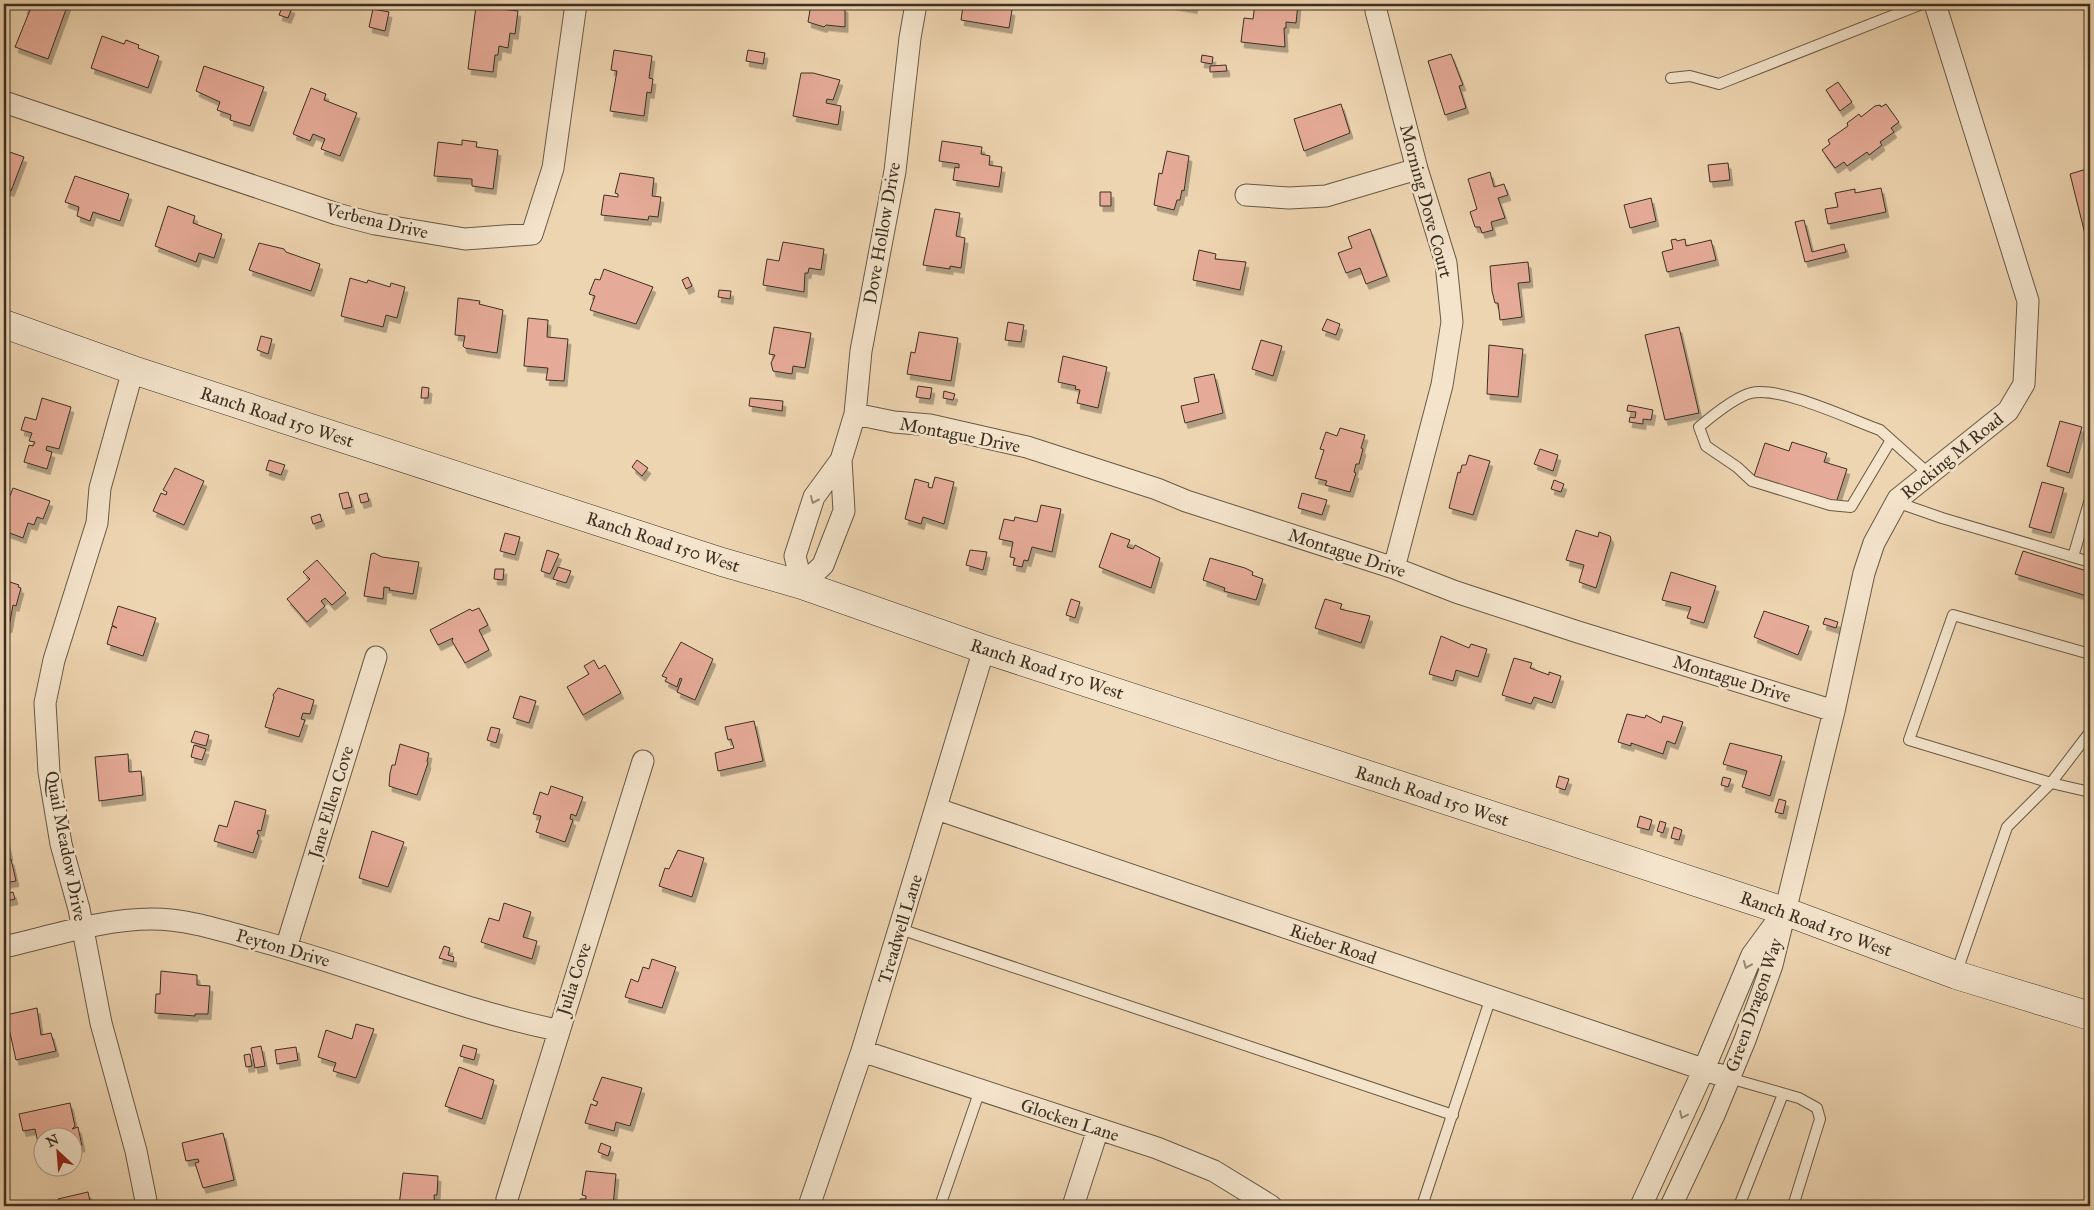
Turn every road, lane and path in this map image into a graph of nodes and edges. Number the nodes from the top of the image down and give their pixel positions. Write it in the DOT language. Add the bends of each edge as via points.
graph roads {
  1 [pos="576,4"];
  2 [pos="916,4"];
  3 [pos="1922,4"];
  4 [pos="1935,4"];
  5 [pos="1376,11"];
  6 [pos="1671,78"];
  7 [pos="4,102"];
  8 [pos="1416,169"];
  9 [pos="1246,195"];
  10 [pos="4,324"];
  11 [pos="132,370"];
  12 [pos="855,414"];
  13 [pos="1891,440"];
  14 [pos="841,460"];
  15 [pos="1929,474"];
  16 [pos="2090,499"];
  17 [pos="1896,502"];
  18 [pos="2072,557"];
  19 [pos="2090,562"];
  20 [pos="1394,568"];
  21 [pos="802,585"];
  22 [pos="984,649"];
  23 [pos="2090,654"];
  24 [pos="376,657"];
  25 [pos="1834,711"];
  26 [pos="2090,732"];
  27 [pos="643,760"];
  28 [pos="2051,783"];
  29 [pos="2090,792"];
  30 [pos="937,809"];
  31 [pos="1784,911"];
  32 [pos="82,929"];
  33 [pos="900,929"];
  34 [pos="4,947"];
  35 [pos="286,948"];
  36 [pos="1956,975"];
  37 [pos="1492,997"];
  38 [pos="2090,1016"];
  39 [pos="558,1030"];
  40 [pos="862,1051"];
  41 [pos="1704,1069"];
  42 [pos="1730,1078"];
  43 [pos="980,1090"];
  44 [pos="1784,1094"];
  45 [pos="1453,1114"];
  46 [pos="1098,1128"];
  47 [pos="507,1199"];
  48 [pos="147,1206"];
  49 [pos="809,1206"];
  50 [pos="940,1206"];
  51 [pos="1072,1206"];
  52 [pos="1271,1206"];
  53 [pos="1422,1206"];
  54 [pos="1642,1206"];
  55 [pos="1671,1206"];
  56 [pos="1739,1206"];
  57 [pos="1793,1206"];
  1 -- 7 [label="street, Verbena Drive" via="553,168 532,234 465,239 375,224"];
  2 -- 12 [label="street, Dove Hollow Drive" via="895,171 861,351"];
  3 -- 6 [label="lane" via="1719,84 1690,76"];
  4 -- 15 [label="street, Rocking M Road" via="2028,301 2024,384 2008,411"];
  5 -- 8 [label="street, Morning Dove Court"];
  8 -- 9 [label="street" via="1326,196"];
  8 -- 20 [label="street, Morning Dove Court" via="1446,263 1452,322 1442,385"];
  10 -- 11 [label="main road, Ranch Road 150 West"];
  11 -- 21 [label="main road, Ranch Road 150 West" via="722,562"];
  11 -- 32 [label="street, Quail Meadow Drive" via="100,488 96,523 54,660 45,703 49,772"];
  12 -- 14 [label="street, Dove Hollow Drive"];
  12 -- 20 [label="street, Montague Drive" via="930,425 1027,447"];
  13 -- 13 [label="lane" via="1880,430 1778,393 1750,393 1699,427 1706,446 1752,481 1830,505 1851,507"];
  13 -- 15 [label="lane"];
  14 -- 21 [label="street, Dove Hollow Drive, one-way" via="814,497 795,556"];
  14 -- 21 [label="street, Dove Hollow Drive" via="844,511 823,565"];
  15 -- 17 [label="street, Rocking M Road"];
  16 -- 18 [label="lane"];
  17 -- 18 [label="lane"];
  17 -- 25 [label="street, Rocking M Road" via="1874,543 1864,573"];
  18 -- 19 [label="lane"];
  20 -- 25 [label="street, Montague Drive" via="1503,607"];
  21 -- 22 [label="main road, Ranch Road 150 West"];
  22 -- 30 [label="street, Treadwell Lane"];
  22 -- 31 [label="main road, Ranch Road 150 West"];
  23 -- 28 [label="lane" via="1953,615 1909,740"];
  24 -- 35 [label="street, Jane Ellen Cove"];
  25 -- 31 [label="street, Rocking M Road"];
  26 -- 28 [label="lane"];
  27 -- 39 [label="street, Julia Cove"];
  28 -- 29 [label="lane"];
  28 -- 36 [label="lane" via="2007,827"];
  30 -- 33 [label="street, Treadwell Lane"];
  30 -- 37 [label="street, Rieber Road"];
  31 -- 36 [label="main road, Ranch Road 150 West"];
  31 -- 41 [label="street, Green Dragon Way, one-way" via="1752,955"];
  31 -- 42 [label="street, Green Dragon Way" via="1772,965"];
  32 -- 34 [label="street, Peyton Drive"];
  32 -- 35 [label="street, Peyton Drive" via="126,919 155,919 194,924"];
  32 -- 48 [label="street, Quail Meadow Drive" via="100,1023 136,1151"];
  33 -- 40 [label="street, Treadwell Lane"];
  33 -- 45 [label="lane"];
  35 -- 39 [label="street, Peyton Drive" via="510,1020"];
  36 -- 38 [label="main road, Ranch Road 150 West"];
  37 -- 41 [label="street, Rieber Road"];
  37 -- 45 [label="lane"];
  39 -- 47 [label="street, Julia Cove"];
  40 -- 43 [label="street, Glocken Lane"];
  40 -- 49 [label="street, Treadwell Lane"];
  41 -- 42 [label="street, Rieber Road"];
  41 -- 54 [label="street, Green Dragon Way, one-way"];
  42 -- 44 [label="lane"];
  42 -- 55 [label="street, Green Dragon Way"];
  43 -- 46 [label="street, Glocken Lane"];
  43 -- 50 [label="lane"];
  44 -- 56 [label="lane"];
  44 -- 57 [label="lane" via="1808,1101 1817,1108 1820,1120"];
  45 -- 53 [label="lane"];
  46 -- 51 [label="street"];
  46 -- 52 [label="street, Glocken Lane" via="1214,1171"];
}
